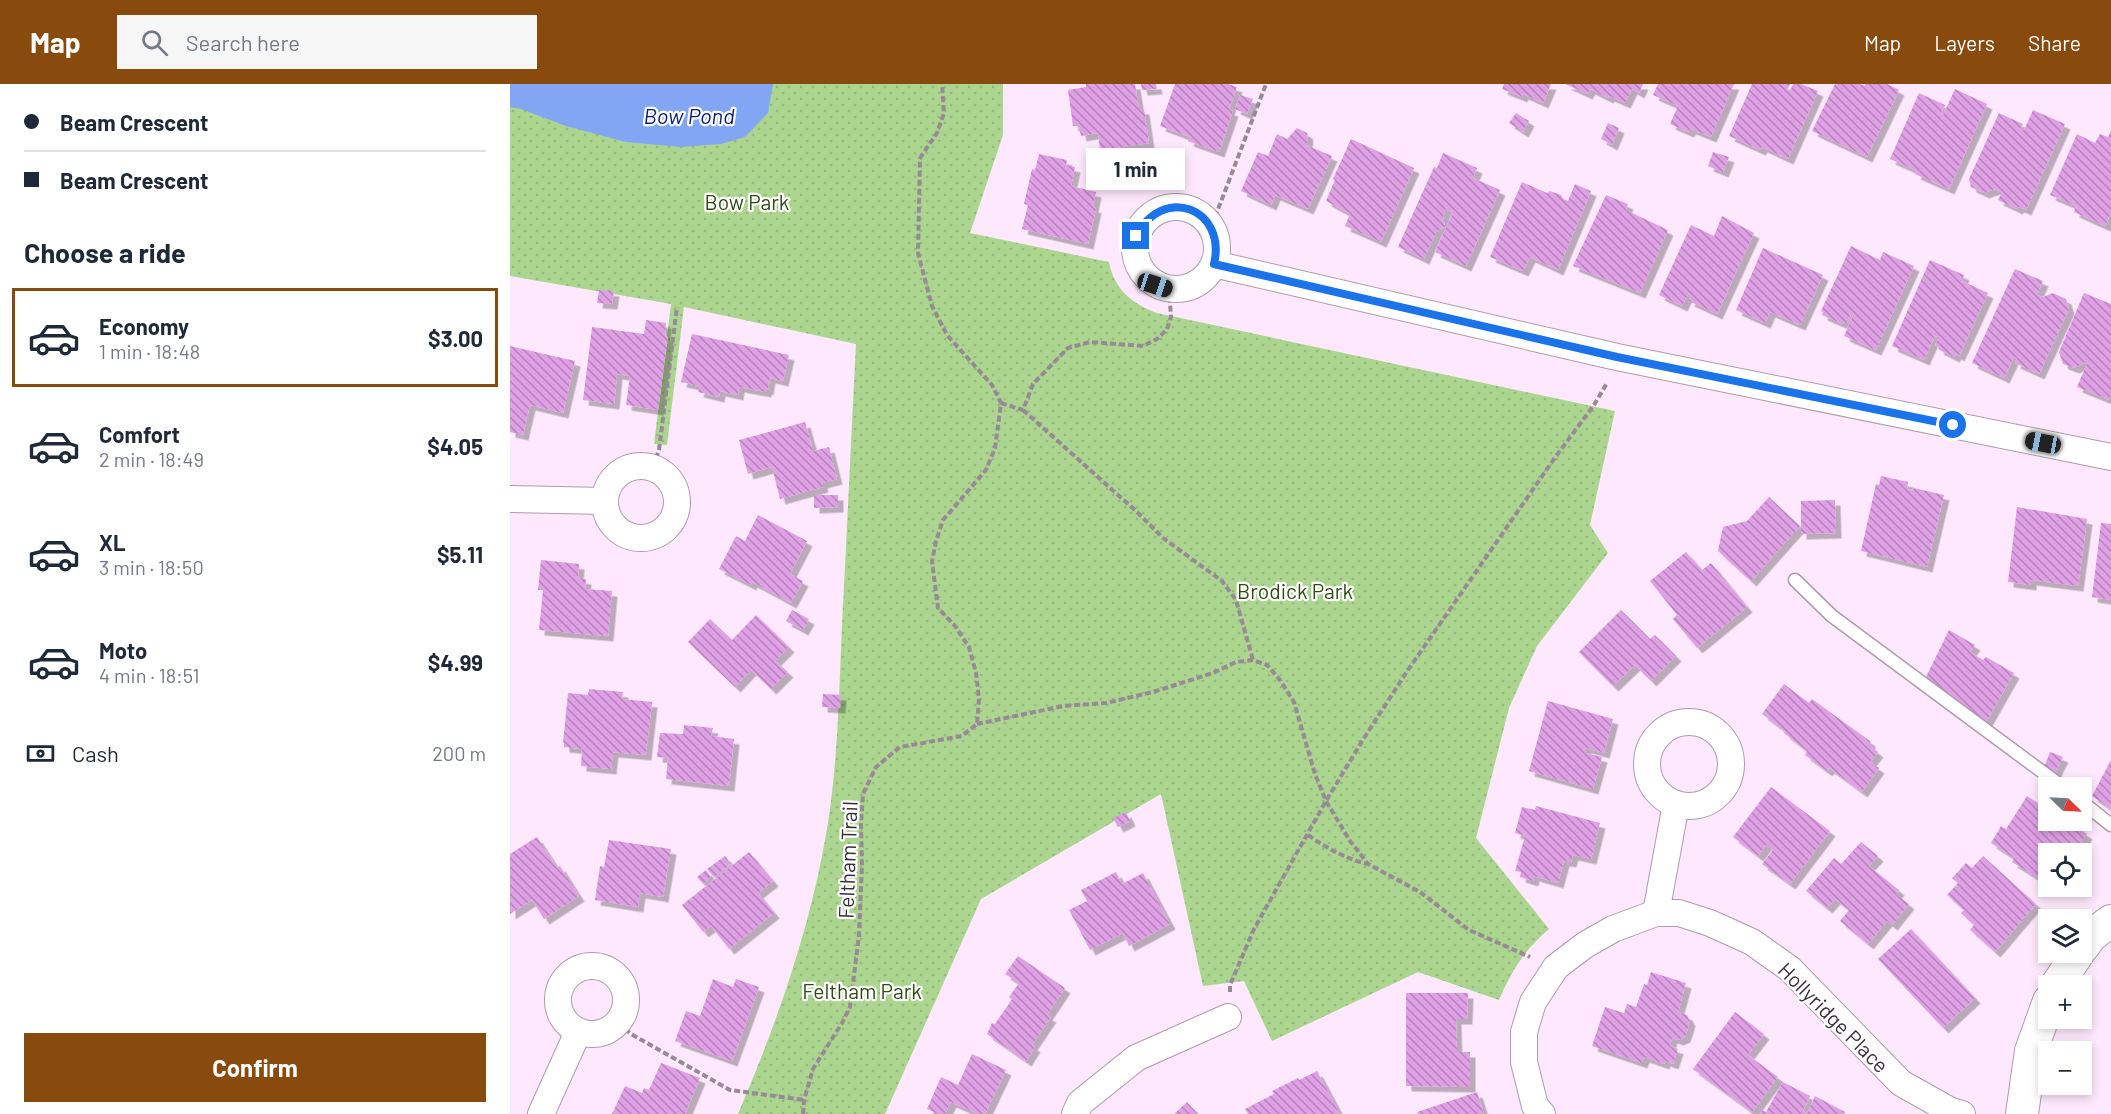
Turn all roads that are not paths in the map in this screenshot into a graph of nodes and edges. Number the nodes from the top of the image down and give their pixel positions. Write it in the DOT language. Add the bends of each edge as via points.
graph roads {
  1 [pos="1214,264"];
  2 [pos="2111,457"];
  3 [pos="510,499"];
  4 [pos="604,501"];
  5 [pos="1795,580"];
  6 [pos="2049,777"];
  7 [pos="1676,804"];
  8 [pos="2092,810"];
  9 [pos="2111,825"];
  10 [pos="1656,913"];
  11 [pos="2111,921"];
  12 [pos="2092,935"];
  13 [pos="1228,1017"];
  14 [pos="2039,1029"];
  15 [pos="578,1032"];
  16 [pos="541,1114"];
  17 [pos="1075,1114"];
  18 [pos="1542,1114"];
  19 [pos="1962,1114"];
  20 [pos="2022,1114"];
  1 -- 1 [label="street" via="1217,252 1212,229 1194,211 1180,207 1153,213 1136,236 1137,263 1155,285 1168,289 1195,285"];
  1 -- 2 [label="street" via="1617,357"];
  3 -- 4 [label="street"];
  4 -- 4 [label="street" via="612,480 620,472 642,466 664,473 677,494 678,507 667,529 645,539 621,533 612,525"];
  5 -- 6 [label="lane" via="1832,616"];
  7 -- 10 [label="street"];
  8 -- 9 [label="lane"];
  10 -- 18 [label="street, Hollyridge Place" via="1585,945 1556,967 1533,1002 1524,1032 1524,1062 1535,1106"];
  10 -- 19 [label="street, Hollyridge Place" via="1678,913 1752,942 1791,969 1901,1083"];
  11 -- 12 [label="street"];
  13 -- 17 [label="street" via="1136,1058 1080,1103"];
  14 -- 20 [label="street" via="2031,1051"];
  15 -- 15 [label="street" via="568,1026 557,1006 561,983 578,968 601,967 612,972 625,991 624,1013 618,1023 599,1035"];
  15 -- 16 [label="street"];
}
